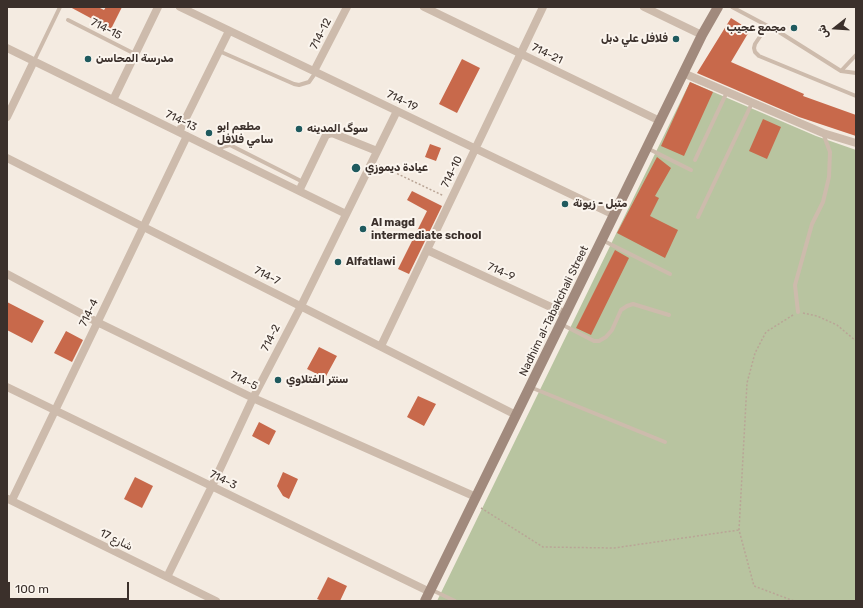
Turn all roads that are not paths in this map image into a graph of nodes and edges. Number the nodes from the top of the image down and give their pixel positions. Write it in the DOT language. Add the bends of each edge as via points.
graph roads {
  1 [pos="60,7"];
  2 [pos="158,7"];
  3 [pos="180,7"];
  4 [pos="347,7"];
  5 [pos="424,7"];
  6 [pos="543,7"];
  7 [pos="644,7"];
  8 [pos="715,7"];
  9 [pos="718,7"];
  10 [pos="732,7"];
  11 [pos="68,20"];
  12 [pos="766,26"];
  13 [pos="229,31"];
  14 [pos="703,33"];
  15 [pos="7,48"];
  16 [pos="219,51"];
  17 [pos="135,54"];
  18 [pos="521,54"];
  19 [pos="856,55"];
  20 [pos="34,61"];
  21 [pos="841,71"];
  22 [pos="315,72"];
  23 [pos="683,73"];
  24 [pos="856,73"];
  25 [pos="728,92"];
  26 [pos="856,96"];
  27 [pos="113,100"];
  28 [pos="752,103"];
  29 [pos="397,111"];
  30 [pos="7,117"];
  31 [pos="660,121"];
  32 [pos="179,132"];
  33 [pos="823,133"];
  34 [pos="187,136"];
  35 [pos="856,143"];
  36 [pos="647,148"];
  37 [pos="476,149"];
  38 [pos="377,151"];
  39 [pos="219,152"];
  40 [pos="7,158"];
  41 [pos="695,160"];
  42 [pos="691,170"];
  43 [pos="303,182"];
  44 [pos="299,191"];
  45 [pos="346,214"];
  46 [pos="614,215"];
  47 [pos="698,217"];
  48 [pos="144,227"];
  49 [pos="602,240"];
  50 [pos="427,250"];
  51 [pos="7,274"];
  52 [pos="670,274"];
  53 [pos="300,306"];
  54 [pos="798,312"];
  55 [pos="566,314"];
  56 [pos="669,315"];
  57 [pos="97,322"];
  58 [pos="561,324"];
  59 [pos="381,346"];
  60 [pos="7,387"];
  61 [pos="530,387"];
  62 [pos="253,398"];
  63 [pos="55,410"];
  64 [pos="516,415"];
  65 [pos="664,442"];
  66 [pos="212,486"];
  67 [pos="9,499"];
  68 [pos="475,500"];
  69 [pos="167,577"];
  70 [pos="429,594"];
  71 [pos="216,601"];
  72 [pos="455,601"];
  1 -- 20 [label="lane"];
  2 -- 17 [label="street"];
  3 -- 13 [label="street, 714-19"];
  4 -- 22 [label="street, 714-12"];
  5 -- 18 [label="street, 714-21"];
  6 -- 18 [label="street, 714-10"];
  7 -- 14 [label="street"];
  8 -- 14 [label="main road, Nadhim al-Tabakchali Street"];
  9 -- 14 [label="main road, Nadhim al-Tabakchali Street"];
  10 -- 12 [label="lane"];
  11 -- 17 [label="lane, 714-15"];
  12 -- 21 [label="lane"];
  12 -- 26 [label="lane" via="754,48 759,56"];
  13 -- 16 [label="street"];
  13 -- 22 [label="street, 714-19"];
  14 -- 23 [label="main road, Nadhim al-Tabakchali Street"];
  15 -- 20 [label="street, 714-13"];
  16 -- 22 [label="lane" via="294,84 309,82"];
  16 -- 32 [label="street"];
  17 -- 27 [label="street"];
  18 -- 31 [label="street, 714-21"];
  18 -- 37 [label="street, 714-10"];
  19 -- 21 [label="lane"];
  20 -- 27 [label="street, 714-13"];
  20 -- 30 [label="street"];
  21 -- 24 [label="lane"];
  22 -- 29 [label="street, 714-19"];
  23 -- 25 [label="street"];
  23 -- 31 [label="main road, Nadhim al-Tabakchali Street"];
  25 -- 28 [label="street"];
  25 -- 41 [label="lane"];
  27 -- 32 [label="street, 714-13"];
  28 -- 33 [label="street"];
  28 -- 47 [label="lane"];
  29 -- 37 [label="street, 714-19"];
  29 -- 38 [label="street, 714-2"];
  31 -- 36 [label="main road, Nadhim al-Tabakchali Street"];
  32 -- 34 [label="street, 714-13"];
  33 -- 35 [label="street"];
  33 -- 54 [label="lane" via="830,152 829,177 823,202 812,224 795,285"];
  34 -- 39 [label="street, 714-13"];
  34 -- 48 [label="street, 714-4"];
  36 -- 42 [label="lane"];
  36 -- 46 [label="main road, Nadhim al-Tabakchali Street"];
  37 -- 46 [label="street, 714-19"];
  37 -- 50 [label="street, 714-10"];
  38 -- 43 [label="street" via="332,133 326,135"];
  38 -- 45 [label="street, 714-2"];
  39 -- 43 [label="lane" via="230,145"];
  39 -- 44 [label="street, 714-13"];
  40 -- 48 [label="street, 714-7"];
  43 -- 44 [label="street"];
  44 -- 45 [label="street, 714-13"];
  45 -- 53 [label="street, 714-2"];
  46 -- 49 [label="main road, Nadhim al-Tabakchali Street"];
  48 -- 53 [label="street, 714-7"];
  48 -- 57 [label="street, 714-4"];
  49 -- 52 [label="lane"];
  49 -- 55 [label="main road, Nadhim al-Tabakchali Street"];
  50 -- 55 [label="street, 714-9"];
  50 -- 59 [label="street, 714-10"];
  51 -- 57 [label="street, 714-5"];
  53 -- 59 [label="street, 714-7"];
  53 -- 62 [label="street, 714-2"];
  55 -- 58 [label="main road, Nadhim al-Tabakchali Street"];
  56 -- 58 [label="lane" via="633,304 627,306 621,310 612,330 598,341"];
  57 -- 62 [label="street, 714-5"];
  57 -- 63 [label="street, 714-4"];
  58 -- 61 [label="main road, Nadhim al-Tabakchali Street"];
  59 -- 64 [label="street, 714-7"];
  60 -- 63 [label="street, 714-3"];
  61 -- 64 [label="main road, Nadhim al-Tabakchali Street"];
  61 -- 65 [label="lane"];
  62 -- 66 [label="street, 714-2"];
  62 -- 68 [label="street, 714-5"];
  63 -- 66 [label="street, 714-3"];
  63 -- 67 [label="street, 714-4"];
  64 -- 68 [label="main road, Nadhim al-Tabakchali Street"];
  66 -- 69 [label="street, 714-2"];
  66 -- 70 [label="street, 714-3"];
  67 -- 69 [label="street, شارع 17"];
  68 -- 70 [label="main road, Nadhim al-Tabakchali Street"];
  69 -- 71 [label="street, شارع 17"];
  70 -- 72 [label="lane"];
}
